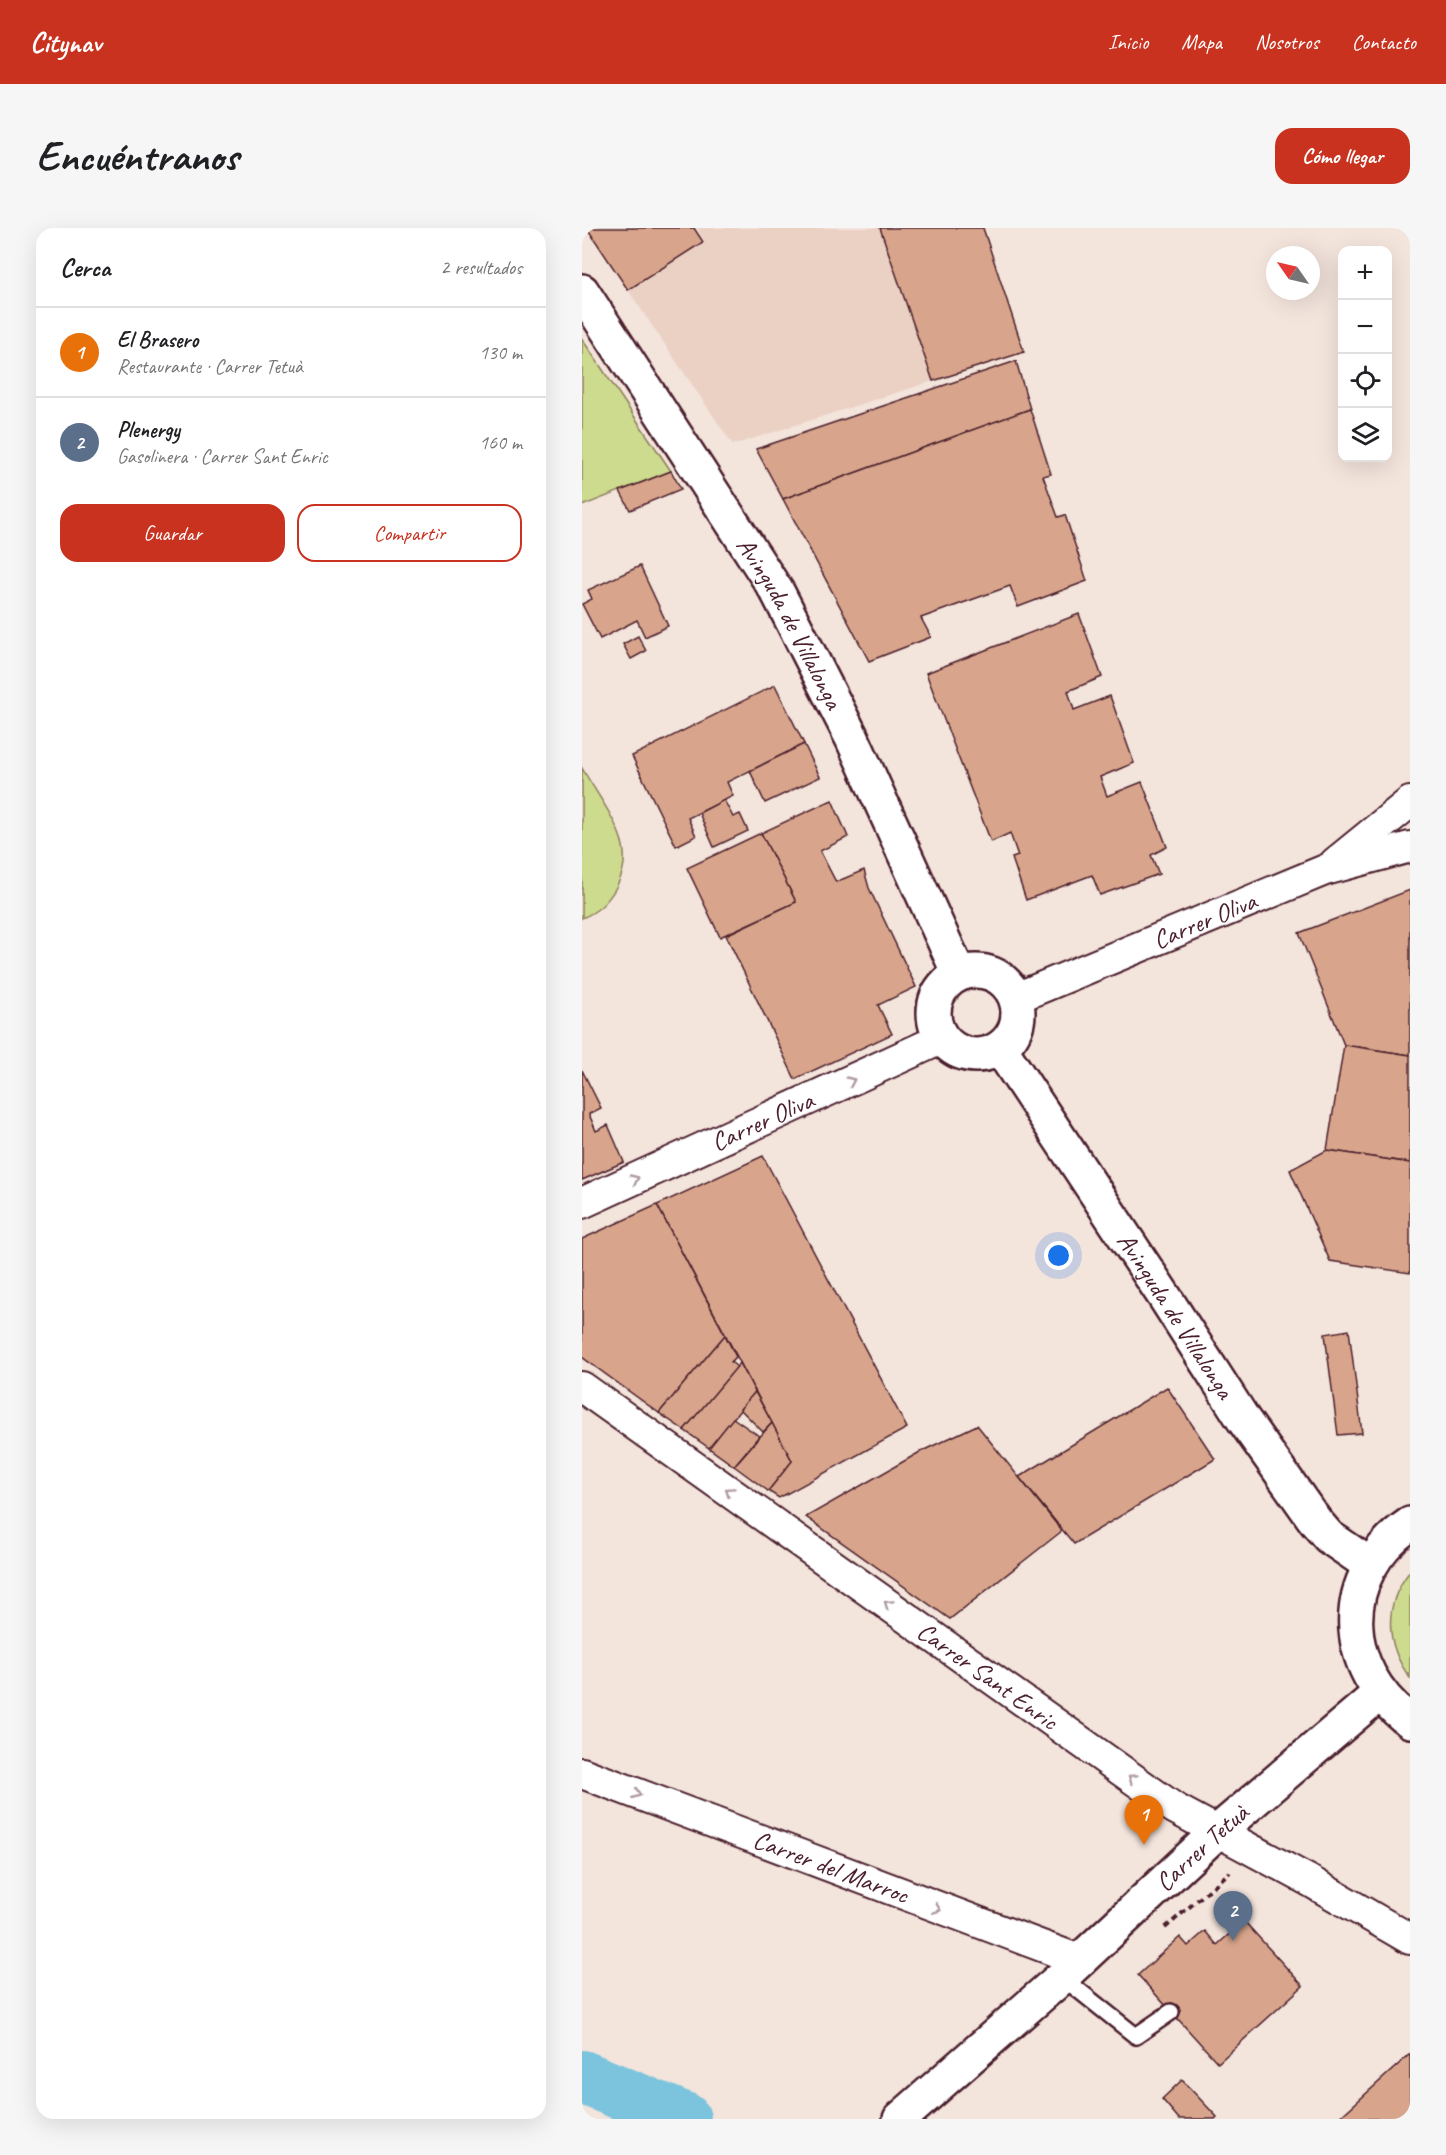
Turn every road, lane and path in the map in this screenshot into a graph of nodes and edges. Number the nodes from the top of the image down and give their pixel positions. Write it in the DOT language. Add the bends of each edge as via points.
graph roads {
  1 [pos="582,291"];
  2 [pos="1410,802"];
  3 [pos="1410,847"];
  4 [pos="1325,870"];
  5 [pos="959,974"];
  6 [pos="1016,998"];
  7 [pos="943,1038"];
  8 [pos="1000,1048"];
  9 [pos="582,1203"];
  10 [pos="582,1387"];
  11 [pos="1410,1524"];
  12 [pos="1370,1565"];
  13 [pos="1380,1693"];
  14 [pos="1410,1721"];
  15 [pos="582,1773"];
  16 [pos="1217,1832"];
  17 [pos="1239,1871"];
  18 [pos="1159,1933"];
  19 [pos="1410,1939"];
  20 [pos="1070,1969"];
  21 [pos="1171,2012"];
  22 [pos="900,2119"];
  1 -- 5 [label="street, Avinguda de Villalonga" via="778,593 843,719"];
  2 -- 4 [label="street, Carrer Oliva"];
  3 -- 4 [label="street, Carrer Oliva"];
  4 -- 6 [label="street, Carrer Oliva"];
  5 -- 6 [label="street" via="971,970 996,975"];
  5 -- 7 [label="street" via="938,994 934,1008 935,1023"];
  6 -- 8 [label="street" via="1016,1029"];
  7 -- 8 [label="street" via="961,1053 974,1055"];
  9 -- 7 [label="street, Carrer Oliva, one-way"];
  8 -- 12 [label="street, Avinguda de Villalonga" via="1243,1419 1316,1522 1329,1537"];
  16 -- 10 [label="street, Carrer Sant Enric, one-way" via="1174,1808"];
  11 -- 12 [label="street" via="1394,1535"];
  12 -- 13 [label="street" via="1359,1593 1355,1625 1361,1659"];
  13 -- 14 [label="street"];
  13 -- 16 [label="street, Carrer Tetuà"];
  15 -- 20 [label="street, Carrer del Marroc, one-way"];
  16 -- 19 [label="street, Carrer Sant Enric"];
  16 -- 20 [label="street, Carrer Tetuà"];
  17 -- 18 [label="path" via="1222,1878"];
  20 -- 21 [label="lane" via="1136,2036"];
  20 -- 22 [label="street, Carrer Tetuà"];
}
